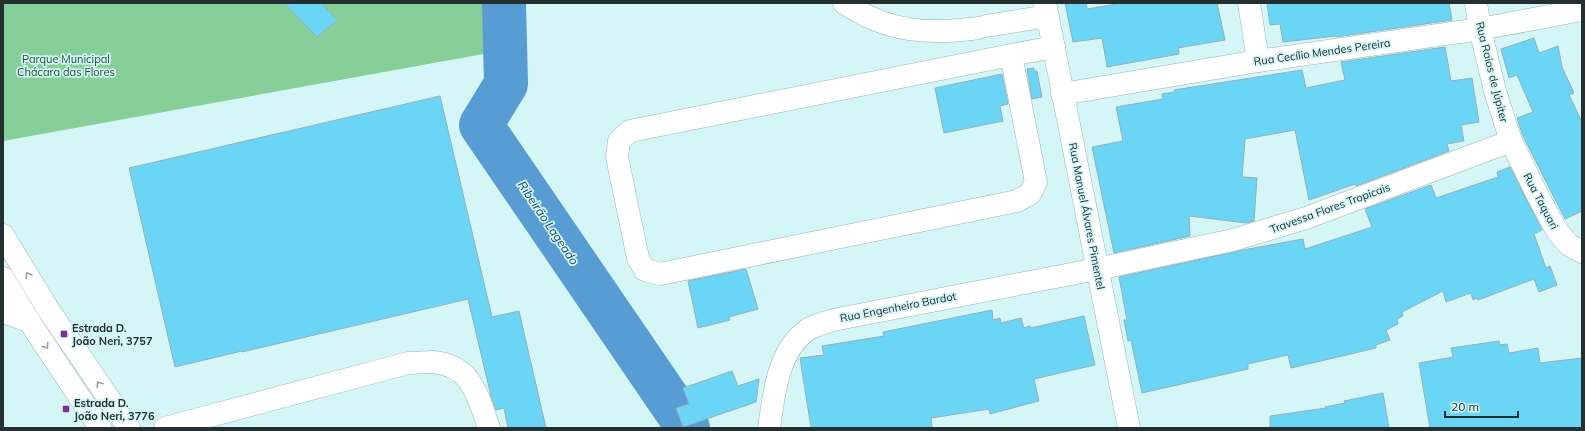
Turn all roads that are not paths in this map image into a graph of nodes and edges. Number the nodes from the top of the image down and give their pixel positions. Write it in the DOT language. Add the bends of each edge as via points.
graph roads {
  1 [pos="844,3"];
  2 [pos="1249,3"];
  3 [pos="1476,3"];
  4 [pos="1046,9"];
  5 [pos="1582,10"];
  6 [pos="1480,29"];
  7 [pos="1054,47"];
  8 [pos="1011,55"];
  9 [pos="1258,62"];
  10 [pos="1062,94"];
  11 [pos="1511,141"];
  12 [pos="3,235"];
  13 [pos="1582,252"];
  14 [pos="1097,269"];
  15 [pos="3,278"];
  16 [pos="3,312"];
  17 [pos="29,321"];
  18 [pos="100,428"];
  19 [pos="128,428"];
  20 [pos="165,428"];
  21 [pos="490,428"];
  22 [pos="769,428"];
  23 [pos="1129,428"];
  1 -- 4 [label="street" via="860,14 888,25 925,31 982,27"];
  2 -- 9 [label="street"];
  3 -- 6 [label="street, Rua Raios de Júpiter"];
  4 -- 7 [label="street, Rua Manuel Álvares Pimentel"];
  5 -- 6 [label="street, Rua Cecílio Mendes Pereira"];
  6 -- 9 [label="street, Rua Cecílio Mendes Pereira"];
  6 -- 11 [label="street, Rua Raios de Júpiter" via="1495,91"];
  7 -- 8 [label="street"];
  7 -- 10 [label="street, Rua Manuel Álvares Pimentel"];
  8 -- 8 [label="street" via="630,131 619,141 617,157 638,258 645,270 660,274 1017,201 1030,194 1036,182"];
  9 -- 10 [label="street, Rua Cecílio Mendes Pereira"];
  10 -- 14 [label="street, Rua Manuel Álvares Pimentel"];
  11 -- 13 [label="street, Rua Taquari" via="1557,231 1569,245"];
  11 -- 14 [label="street, Travessa Flores Tropicais" via="1306,218 1233,240"];
  19 -- 12 [label="street, one-way" via="48,309"];
  14 -- 22 [label="street, Rua Engenheiro Bardot" via="832,320 808,330 791,345 782,366"];
  14 -- 23 [label="street, Rua Manuel Álvares Pimentel"];
  15 -- 17 [label="street"];
  16 -- 17 [label="street"];
  17 -- 18 [label="street, one-way"];
  20 -- 21 [label="street" via="408,363 433,362 452,366 465,375 477,394"];
}
